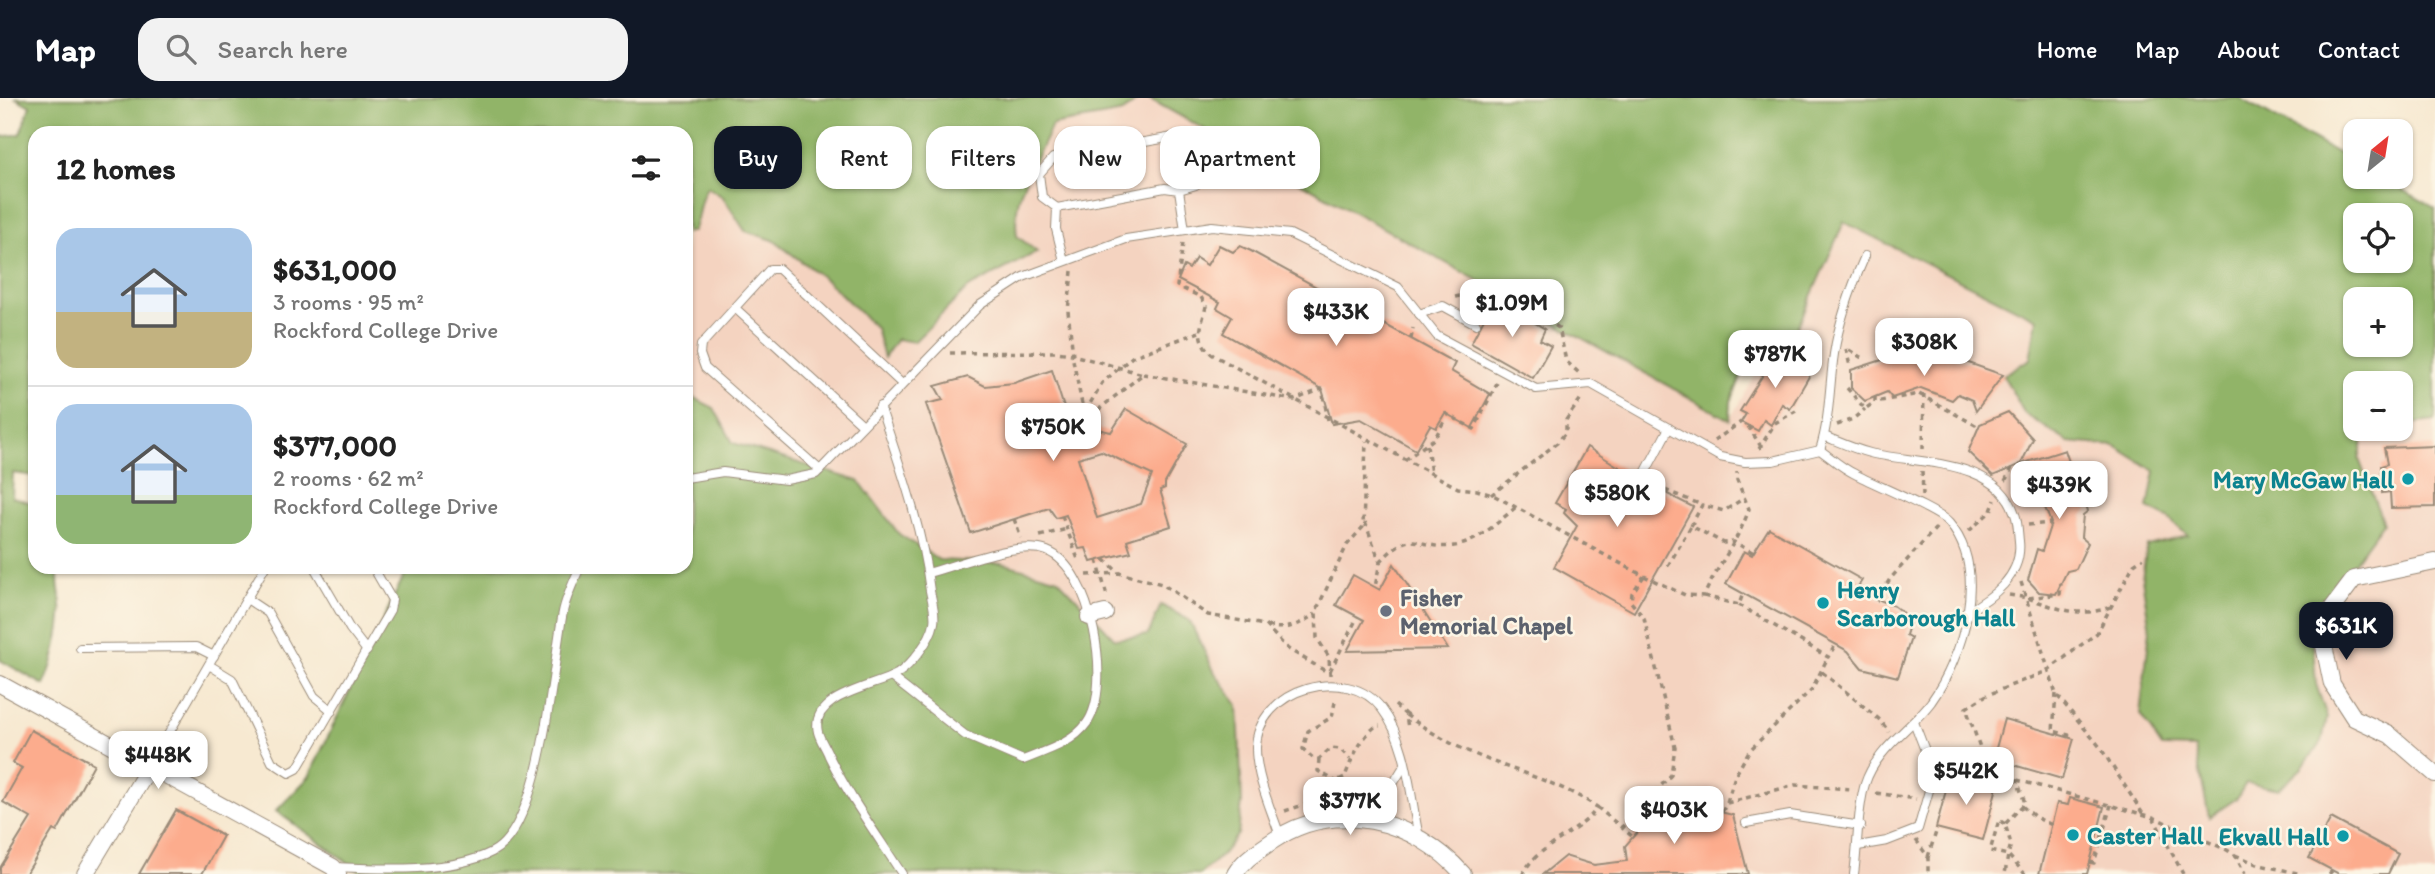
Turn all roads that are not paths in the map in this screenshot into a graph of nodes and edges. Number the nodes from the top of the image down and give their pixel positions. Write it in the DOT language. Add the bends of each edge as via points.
graph roads {
  1 [pos="1179,190"];
  2 [pos="1057,208"];
  3 [pos="1181,231"];
  4 [pos="1865,256"];
  5 [pos="1064,261"];
  6 [pos="735,308"];
  7 [pos="1419,314"];
  8 [pos="1476,324"];
  9 [pos="902,384"];
  10 [pos="880,405"];
  11 [pos="863,425"];
  12 [pos="1669,428"];
  13 [pos="1824,436"];
  14 [pos="1820,450"];
  15 [pos="820,470"];
  16 [pos="1644,475"];
  17 [pos="693,477"];
  18 [pos="2435,562"];
  19 [pos="928,573"];
  20 [pos="261,574"];
  21 [pos="318,574"];
  22 [pos="377,574"];
  23 [pos="577,574"];
  24 [pos="247,598"];
  25 [pos="1106,604"];
  26 [pos="1965,613"];
  27 [pos="1089,617"];
  28 [pos="80,648"];
  29 [pos="367,651"];
  30 [pos="214,656"];
  31 [pos="209,665"];
  32 [pos="891,677"];
  33 [pos="0,684"];
  34 [pos="331,711"];
  35 [pos="1914,722"];
  36 [pos="1404,765"];
  37 [pos="150,766"];
  38 [pos="2435,774"];
  39 [pos="1371,820"];
  40 [pos="1746,823"];
  41 [pos="1860,826"];
  42 [pos="1280,836"];
  43 [pos="1419,840"];
  44 [pos="1858,846"];
  45 [pos="335,870"];
  46 [pos="85,874"];
  47 [pos="902,874"];
  48 [pos="1236,874"];
  49 [pos="1463,874"];
  50 [pos="1854,874"];
  1 -- 2 [label="lane" via="1165,188"];
  1 -- 2 [label="lane" via="1196,185 1206,160 1198,146 1179,136 1054,158 1040,174 1042,197"];
  1 -- 3 [label="lane"];
  2 -- 5 [label="lane" via="1056,229"];
  3 -- 5 [label="lane" via="1126,239"];
  3 -- 7 [label="lane" via="1212,226 1290,234 1398,287"];
  4 -- 13 [label="lane" via="1849,292 1836,341"];
  5 -- 9 [label="lane" via="1023,277 980,305"];
  6 -- 9 [label="lane" via="770,269 779,269"];
  6 -- 11 [label="lane"];
  6 -- 15 [label="lane" via="701,345 699,354 705,368"];
  7 -- 8 [label="lane" via="1443,306"];
  7 -- 12 [label="lane" via="1437,336 1535,389 1591,384"];
  9 -- 10 [label="lane"];
  10 -- 11 [label="lane"];
  10 -- 19 [label="lane" via="912,503"];
  11 -- 15 [label="lane"];
  12 -- 14 [label="lane" via="1720,457 1738,460"];
  12 -- 16 [label="lane"];
  13 -- 14 [label="lane"];
  13 -- 26 [label="lane" via="1870,453 1973,472 2000,491 2015,513 2020,548 2012,572 1997,593"];
  14 -- 26 [label="lane" via="1852,473 1948,522 1962,545 1971,585"];
  15 -- 17 [label="lane" via="786,480 723,472"];
  18 -- 38 [label="street" via="2354,579 2333,607 2323,641 2332,684 2354,718 2390,735"];
  19 -- 27 [label="lane" via="1026,547 1046,550 1064,560 1074,573"];
  19 -- 32 [label="lane" via="934,623 925,644"];
  20 -- 24 [label="lane"];
  21 -- 29 [label="lane"];
  22 -- 29 [label="lane" via="392,600"];
  23 -- 45 [label="lane" via="563,608 532,794 513,833 494,852 464,863"];
  24 -- 30 [label="lane"];
  24 -- 34 [label="lane" via="268,613 314,695"];
  25 -- 27 [label="street"];
  26 -- 35 [label="lane" via="1947,675"];
  27 -- 32 [label="lane" via="1096,642 1098,695 1087,723 1066,742 1023,760 965,735"];
  28 -- 30 [label="lane" via="196,647"];
  29 -- 34 [label="lane"];
  30 -- 31 [label="lane"];
  31 -- 34 [label="lane" via="232,679 272,762 289,773 297,769"];
  31 -- 37 [label="lane"];
  32 -- 47 [label="lane" via="826,705 818,717 817,731 840,778"];
  33 -- 37 [label="street"];
  35 -- 41 [label="lane" via="1882,754 1865,791"];
  35 -- 44 [label="lane" via="1931,766 1917,829"];
  36 -- 39 [label="lane"];
  36 -- 42 [label="lane" via="1392,726 1368,696 1346,686 1316,685 1286,697 1263,716 1256,747"];
  36 -- 43 [label="lane"];
  37 -- 45 [label="street"];
  37 -- 46 [label="street"];
  39 -- 42 [label="street" via="1334,817"];
  39 -- 43 [label="street" via="1386,821"];
  40 -- 41 [label="lane" via="1790,815"];
  41 -- 44 [label="lane"];
  42 -- 48 [label="street" via="1242,863"];
  43 -- 49 [label="street" via="1447,856"];
  44 -- 50 [label="lane"];
}
